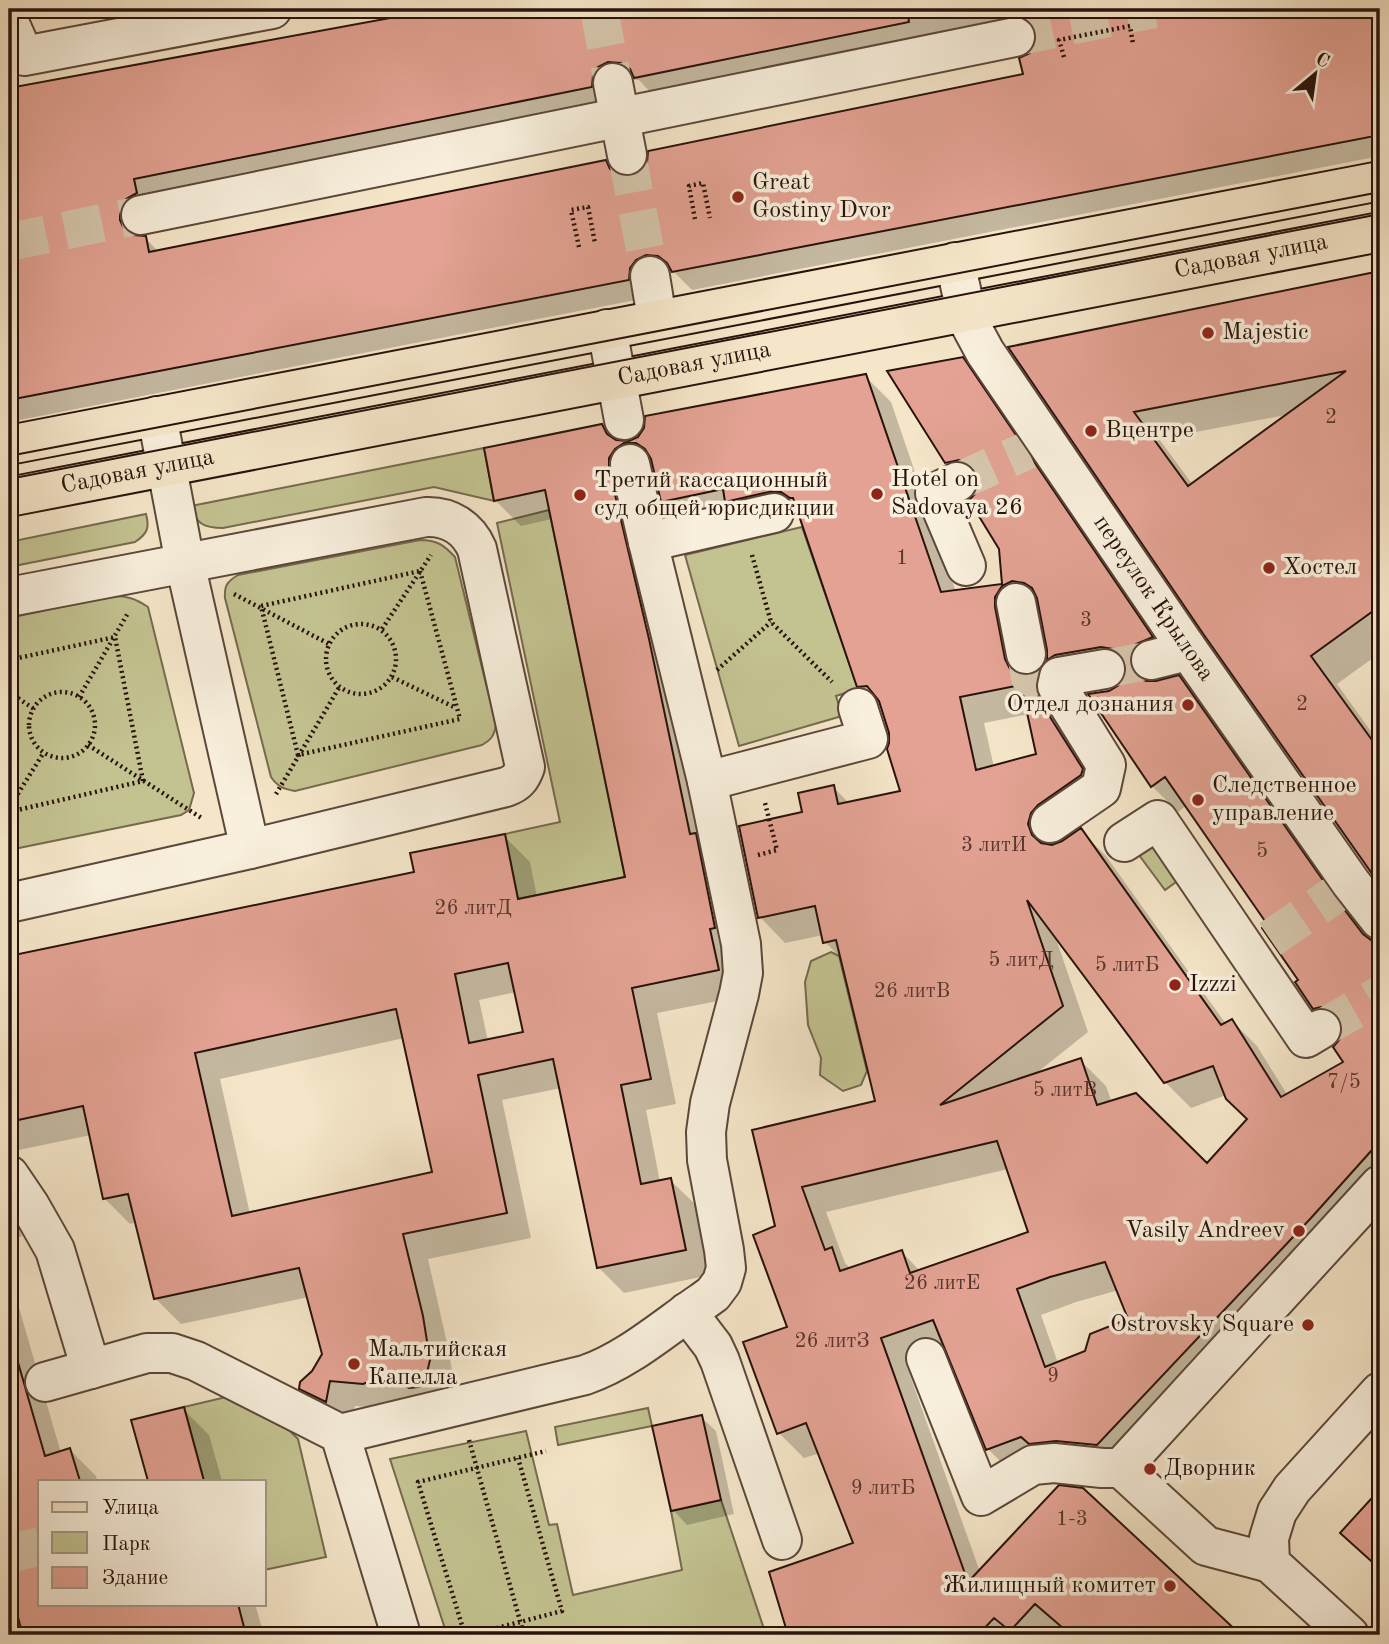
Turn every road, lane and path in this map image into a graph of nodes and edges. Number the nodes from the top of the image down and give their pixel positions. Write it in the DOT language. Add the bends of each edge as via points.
graph roads {
  1 [pos="272,9"];
  2 [pos="9,22"];
  3 [pos="1015,37"];
  4 [pos="1133,44"];
  5 [pos="1063,57"];
  6 [pos="617,101"];
  7 [pos="627,155"];
  8 [pos="1380,181"];
  9 [pos="141,215"];
  10 [pos="710,218"];
  11 [pos="695,219"];
  12 [pos="1380,232"];
  13 [pos="595,243"];
  14 [pos="579,247"];
  15 [pos="955,262"];
  16 [pos="650,276"];
  17 [pos="966,312"];
  18 [pos="657,319"];
  19 [pos="607,329"];
  20 [pos="616,379"];
  21 [pos="157,416"];
  22 [pos="624,420"];
  23 [pos="9,445"];
  24 [pos="630,464"];
  25 [pos="167,467"];
  26 [pos="957,482"];
  27 [pos="9,497"];
  28 [pos="758,517"];
  29 [pos="452,522"];
  30 [pos="648,542"];
  31 [pos="185,563"];
  32 [pos="965,566"];
  33 [pos="420,572"];
  34 [pos="9,597"];
  35 [pos="1016,603"];
  36 [pos="261,607"];
  37 [pos="131,608"];
  38 [pos="771,622"];
  39 [pos="382,629"];
  40 [pos="115,637"];
  41 [pos="329,644"];
  42 [pos="9,660"];
  43 [pos="1105,669"];
  44 [pos="1042,674"];
  45 [pos="392,677"];
  46 [pos="340,686"];
  47 [pos="9,692"];
  48 [pos="79,697"];
  49 [pos="686,698"];
  50 [pos="456,708"];
  51 [pos="858,708"];
  52 [pos="34,709"];
  53 [pos="88,745"];
  54 [pos="44,752"];
  55 [pos="298,755"];
  56 [pos="758,768"];
  57 [pos="143,781"];
  58 [pos="707,781"];
  59 [pos="9,810"];
  60 [pos="1050,823"];
  61 [pos="1124,842"];
  62 [pos="250,849"];
  63 [pos="724,864"];
  64 [pos="9,903"];
  65 [pos="1380,918"];
  66 [pos="1321,1029"];
  67 [pos="9,1175"];
  68 [pos="1380,1185"];
  69 [pos="687,1312"];
  70 [pos="926,1358"];
  71 [pos="91,1369"];
  72 [pos="45,1382"];
  73 [pos="1380,1392"];
  74 [pos="460,1405"];
  75 [pos="340,1434"];
  76 [pos="546,1451"];
  77 [pos="518,1458"];
  78 [pos="477,1468"];
  79 [pos="1121,1468"];
  80 [pos="782,1540"];
  81 [pos="1270,1563"];
  82 [pos="520,1622"];
  83 [pos="401,1635"];
  84 [pos="465,1635"];
  85 [pos="470,1635"];
  86 [pos="524,1635"];
  87 [pos="1349,1635"];
  1 -- 2 [label="street" via="24,56"];
  3 -- 6 [label="street"];
  4 -- 5 [label="path" via="1130,26 1059,40"];
  6 -- 7 [label="street"];
  6 -- 9 [label="street"];
  8 -- 15 [label="main road, Садовая улица"];
  10 -- 11 [label="path" via="703,183 689,186"];
  12 -- 17 [label="main road, Садовая улица"];
  13 -- 14 [label="path" via="588,207 571,210"];
  15 -- 17 [label="street, переулок Крылова"];
  15 -- 18 [label="main road, Садовая улица"];
  16 -- 18 [label="street"];
  17 -- 20 [label="main road, Садовая улица"];
  17 -- 65 [label="street, переулок Крылова" via="1037,445 1169,654 1316,831 1344,888"];
  18 -- 19 [label="main road, Садовая улица"];
  19 -- 20 [label="street"];
  19 -- 21 [label="main road, Садовая улица"];
  20 -- 22 [label="street"];
  20 -- 25 [label="main road, Садовая улица"];
  21 -- 23 [label="main road, Садовая улица"];
  21 -- 25 [label="street"];
  24 -- 30 [label="street"];
  25 -- 27 [label="main road, Садовая улица"];
  25 -- 31 [label="street"];
  26 -- 32 [label="street" via="935,493"];
  28 -- 30 [label="street"];
  28 -- 38 [label="path"];
  29 -- 31 [label="street" via="426,516"];
  29 -- 33 [label="path"];
  29 -- 62 [label="street" via="472,538 477,550 525,767 522,776 506,788"];
  30 -- 49 [label="street"];
  31 -- 34 [label="street"];
  31 -- 36 [label="path"];
  31 -- 62 [label="street"];
  33 -- 36 [label="path"];
  33 -- 39 [label="path"];
  33 -- 50 [label="path"];
  35 -- 44 [label="street"];
  36 -- 41 [label="path"];
  36 -- 55 [label="path"];
  37 -- 40 [label="path"];
  38 -- 49 [label="path"];
  38 -- 51 [label="path"];
  39 -- 41 [label="path" via="370,624 345,627"];
  39 -- 45 [label="path" via="396,652"];
  40 -- 42 [label="path"];
  40 -- 48 [label="path"];
  40 -- 57 [label="path"];
  41 -- 46 [label="path" via="328,670"];
  43 -- 44 [label="street" via="1059,677"];
  44 -- 60 [label="street" via="1106,765 1101,788"];
  45 -- 46 [label="path" via="366,694"];
  45 -- 50 [label="path"];
  46 -- 55 [label="path"];
  47 -- 52 [label="path"];
  48 -- 52 [label="path" via="52,694"];
  48 -- 53 [label="path" via="95,720"];
  49 -- 58 [label="street"];
  50 -- 55 [label="path" via="460,719"];
  51 -- 56 [label="street" via="868,739"];
  52 -- 54 [label="path" via="30,731"];
  53 -- 54 [label="path" via="71,757"];
  53 -- 57 [label="path"];
  54 -- 59 [label="path"];
  55 -- 62 [label="path"];
  56 -- 58 [label="street"];
  56 -- 63 [label="path" via="777,850"];
  57 -- 59 [label="path"];
  57 -- 62 [label="path"];
  58 -- 63 [label="street"];
  61 -- 66 [label="street" via="1158,820 1259,946 1306,1038"];
  62 -- 64 [label="street"];
  63 -- 69 [label="street" via="743,973 706,1132 726,1268 713,1294"];
  67 -- 71 [label="street" via="55,1250"];
  68 -- 79 [label="street"];
  69 -- 74 [label="street" via="604,1369"];
  69 -- 80 [label="street" via="720,1361"];
  70 -- 79 [label="street" via="981,1496 1033,1465"];
  71 -- 72 [label="street"];
  71 -- 75 [label="street" via="147,1353 172,1353"];
  73 -- 81 [label="street" via="1292,1489 1269,1538"];
  74 -- 75 [label="street"];
  74 -- 78 [label="path"];
  75 -- 83 [label="street"];
  76 -- 77 [label="path"];
  77 -- 78 [label="path"];
  77 -- 82 [label="path" via="562,1611"];
  78 -- 82 [label="path"];
  78 -- 84 [label="path" via="418,1482"];
  79 -- 81 [label="street" via="1206,1546"];
  81 -- 87 [label="street"];
  82 -- 85 [label="path"];
  82 -- 86 [label="path"];
}
